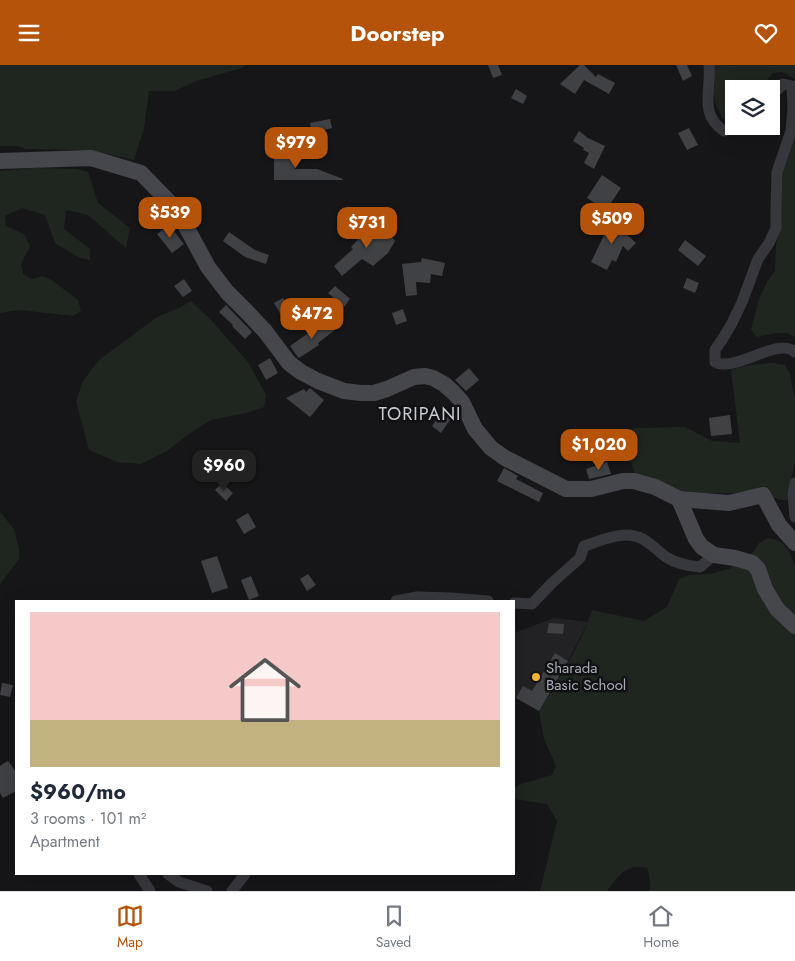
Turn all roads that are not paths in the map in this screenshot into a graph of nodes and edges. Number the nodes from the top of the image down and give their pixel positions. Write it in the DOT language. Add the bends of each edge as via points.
graph roads {
  1 [pos="709,65"];
  2 [pos="780,87"];
  3 [pos="725,131"];
  4 [pos="0,161"];
  5 [pos="795,352"];
  6 [pos="795,483"];
  7 [pos="679,499"];
  8 [pos="795,517"];
  9 [pos="795,542"];
  10 [pos="714,555"];
  11 [pos="401,600"];
  12 [pos="476,600"];
  13 [pos="515,603"];
  14 [pos="532,604"];
  15 [pos="515,609"];
  16 [pos="795,627"];
  17 [pos="140,875"];
  18 [pos="169,875"];
  19 [pos="244,875"];
  20 [pos="150,891"];
  21 [pos="207,891"];
  22 [pos="232,891"];
  1 -- 3 [label="street" via="707,102 710,115 715,125"];
  2 -- 5 [label="street" via="783,84 792,86 793,109 791,131 778,172 776,228 758,259 732,323 715,350 715,362 723,365 739,362 779,347"];
  4 -- 7 [label="street" via="91,158 142,173 176,210 208,267 227,293 265,331 289,363 318,381 344,391 374,393 414,377 433,378 462,402 475,429 491,448 555,485 575,490 634,481"];
  6 -- 8 [label="street" via="792,495"];
  7 -- 9 [label="street" via="729,503 763,495 779,525"];
  7 -- 10 [label="street" via="696,539"];
  10 -- 14 [label="street" via="700,567 684,565 667,558 644,538 610,537 584,546 580,558"];
  10 -- 16 [label="street" via="752,563 777,609"];
  11 -- 12 [label="street" via="426,597"];
  13 -- 14 [label="street"];
  14 -- 15 [label="street"];
  17 -- 20 [label="street"];
  18 -- 21 [label="street" via="179,882"];
  19 -- 22 [label="street"];
}
